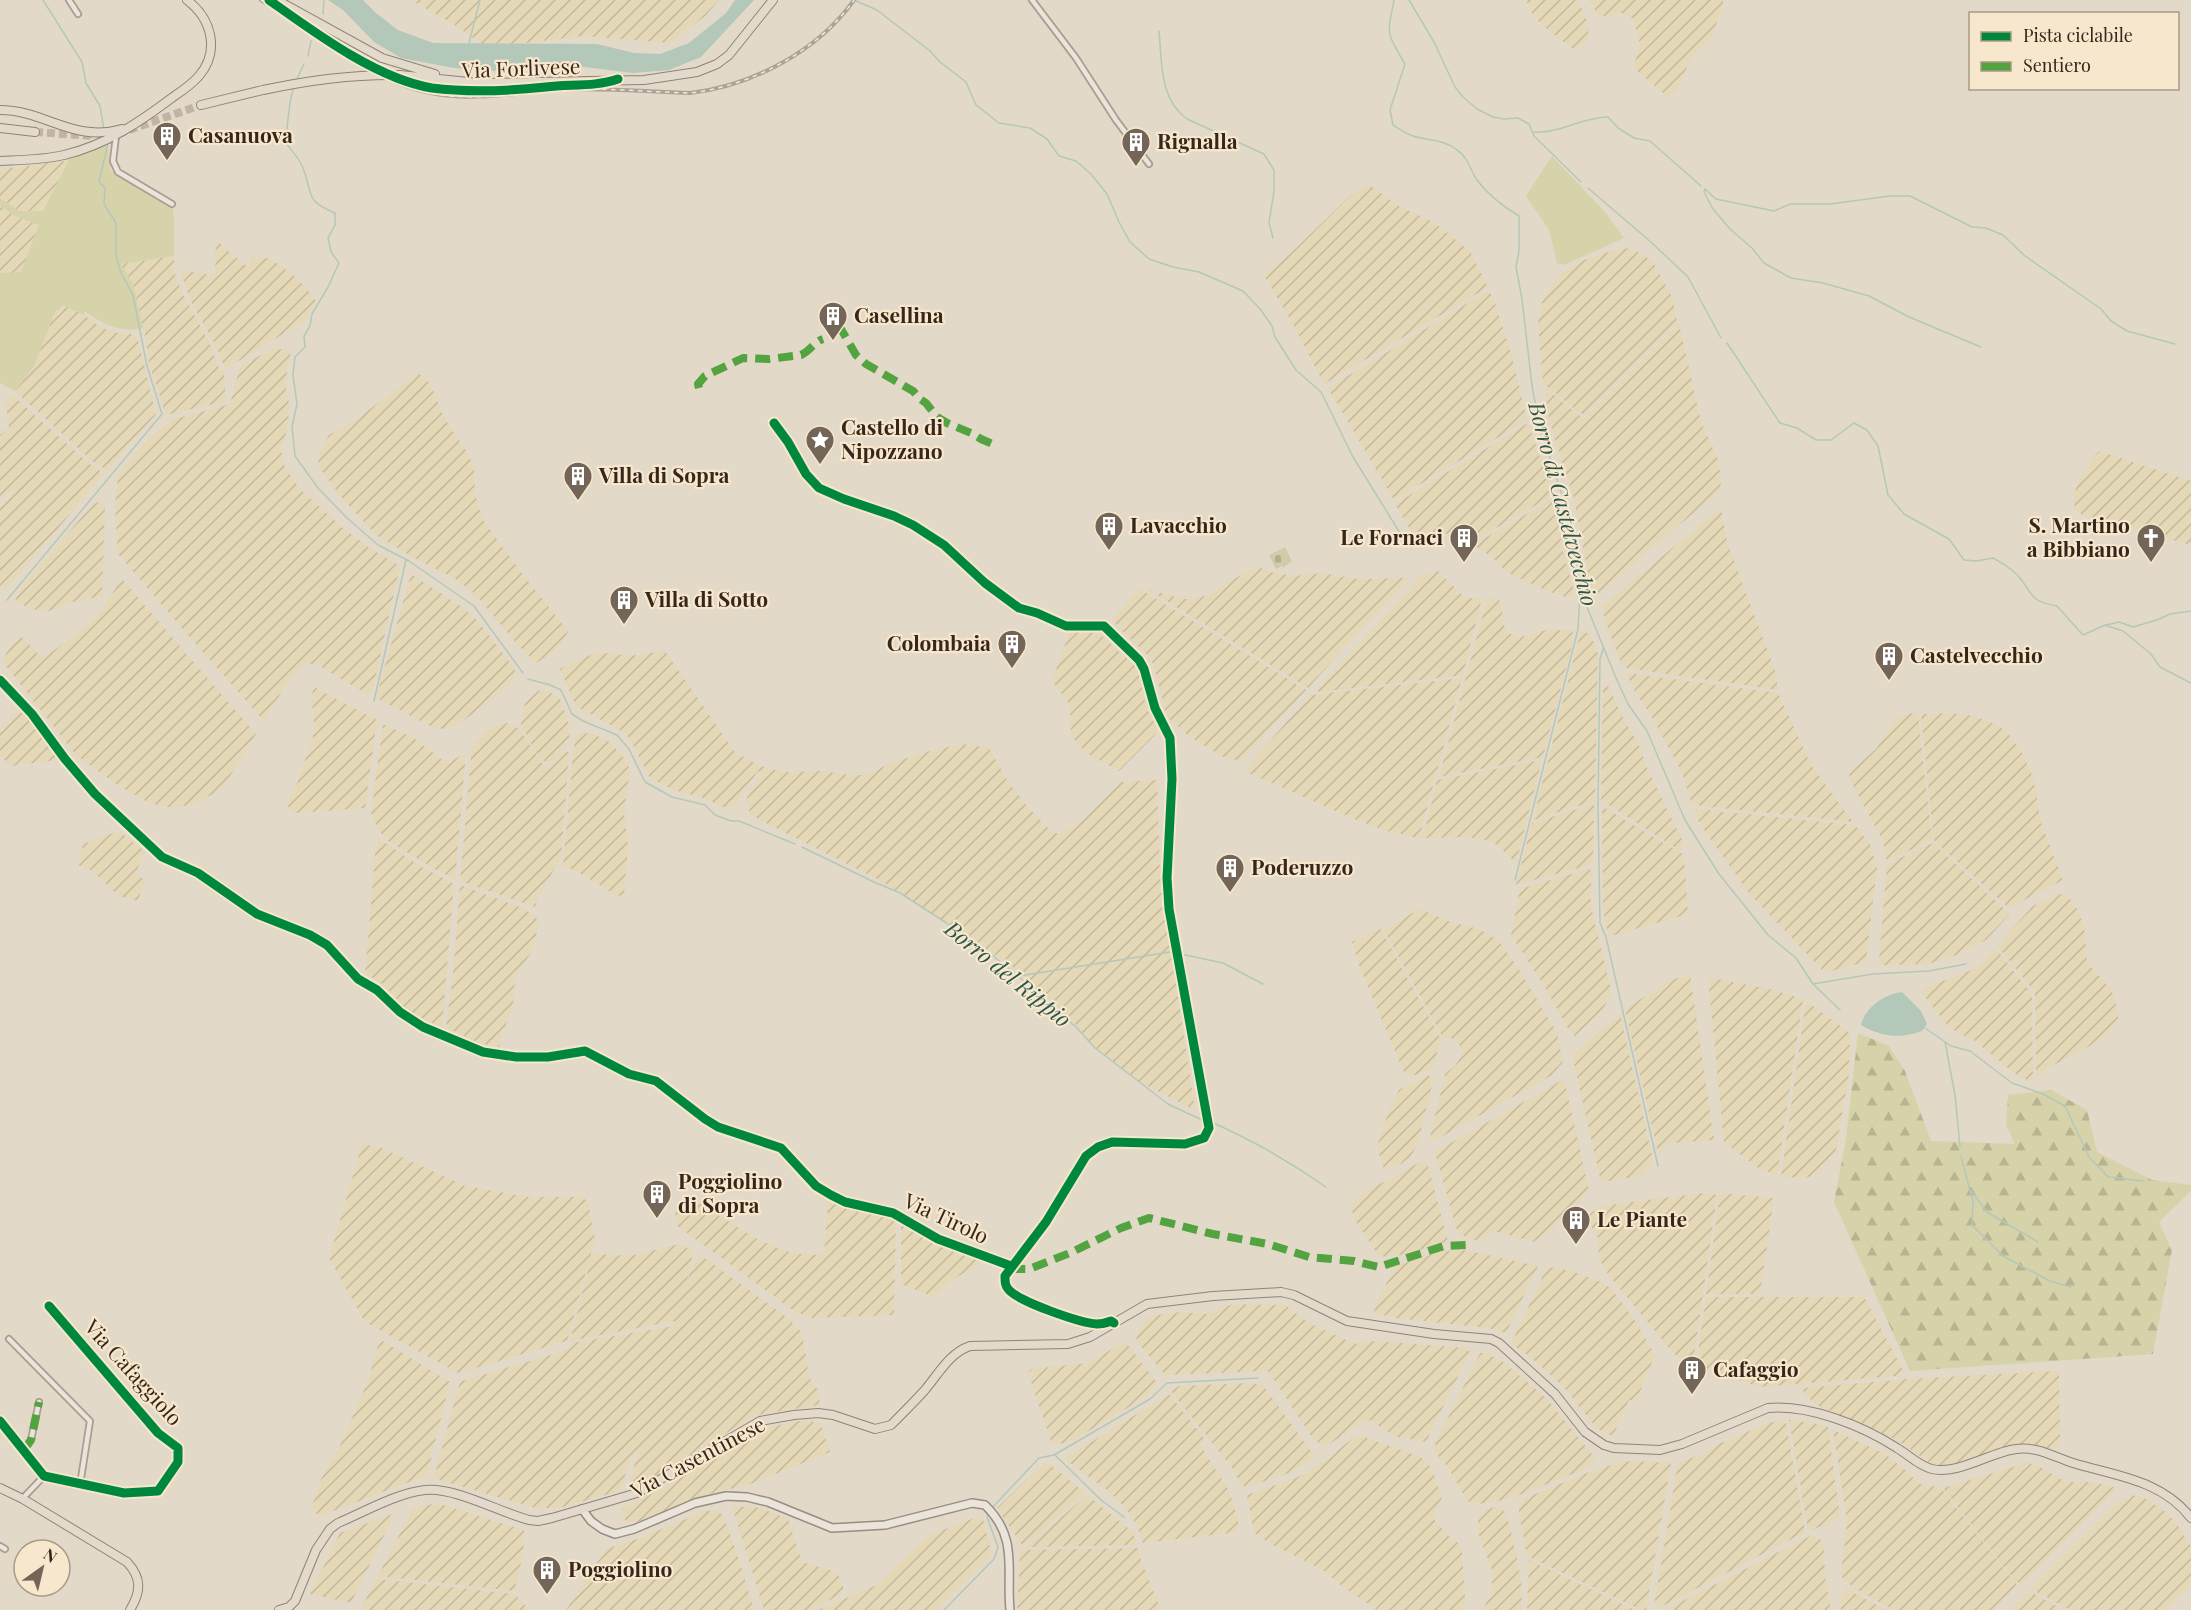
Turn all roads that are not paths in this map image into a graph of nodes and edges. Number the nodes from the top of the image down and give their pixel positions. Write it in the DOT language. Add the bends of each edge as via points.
graph roads {
  1 [pos="69,0"];
  2 [pos="187,0"];
  3 [pos="277,0"];
  4 [pos="773,0"];
  5 [pos="1032,0"];
  6 [pos="78,14"];
  7 [pos="478,83"];
  8 [pos="201,105"];
  9 [pos="0,110"];
  10 [pos="135,125"];
  11 [pos="0,129"];
  12 [pos="35,132"];
  13 [pos="110,138"];
  14 [pos="0,161"];
  15 [pos="1149,164"];
  16 [pos="172,204"];
  17 [pos="774,423"];
  18 [pos="0,680"];
  19 [pos="1011,1266"];
  20 [pos="49,1306"];
  21 [pos="1114,1323"];
  22 [pos="9,1339"];
  23 [pos="39,1402"];
  24 [pos="0,1421"];
  25 [pos="24,1450"];
  26 [pos="44,1476"];
  27 [pos="80,1485"];
  28 [pos="0,1488"];
  29 [pos="23,1499"];
  30 [pos="582,1509"];
  31 [pos="2191,1518"];
  32 [pos="1010,1608"];
  33 [pos="130,1610"];
  34 [pos="279,1610"];
  1 -- 6 [label="street"];
  2 -- 10 [label="main road" via="206,19 211,35 206,65 198,77"];
  3 -- 7 [label="main road" via="382,58 430,74"];
  4 -- 7 [label="main road" via="729,55 697,72 644,80"];
  5 -- 15 [label="street"];
  7 -- 8 [label="main road, bridge" via="354,75 296,83"];
  9 -- 10 [label="main road" via="21,112 90,133"];
  10 -- 13 [label="main road"];
  11 -- 12 [label="main road"];
  13 -- 14 [label="main road" via="64,155"];
  13 -- 16 [label="street" via="118,172"];
  17 -- 19 [label="street" via="819,488 913,525 944,545 1019,608 1066,626 1104,626 1139,660 1170,738 1169,909 1209,1130 1204,1138 1185,1144 1112,1142 1098,1147 1086,1156 1046,1222"];
  18 -- 19 [label="street, Via Tirolo" via="95,794 162,857 198,873 257,914 327,945 358,979 423,1027 483,1052 516,1057 585,1051 629,1074 656,1081 718,1126 781,1148 816,1186 831,1195 893,1213 938,1239"];
  19 -- 21 [label="street" via="1005,1284 1017,1296 1074,1319"];
  20 -- 27 [label="street, Via Cafaggiolo" via="158,1433 178,1448 178,1462 158,1491 124,1493"];
  21 -- 30 [label="main road, Via Casentinese" via="1068,1344 961,1349 884,1428 818,1413 760,1421 649,1488"];
  21 -- 31 [label="main road, Via Casentinese" via="1147,1304 1281,1292 1347,1321 1491,1339 1555,1394 1585,1432 1614,1448 1660,1450 1768,1408 1780,1407 1829,1417 1877,1436 1934,1470 2014,1449 2034,1449 2135,1479 2176,1502"];
  22 -- 27 [label="street" via="90,1421"];
  23 -- 25 [label="street" via="32,1440"];
  24 -- 25 [label="street"];
  25 -- 26 [label="street"];
  26 -- 27 [label="street, Via Cafaggiolo"];
  26 -- 29 [label="street"];
  28 -- 29 [label="main road"];
  29 -- 33 [label="main road" via="127,1562 140,1587"];
  30 -- 32 [label="main road" via="591,1521 615,1534 695,1503 726,1496 768,1502 832,1528 885,1525 972,1503 985,1505 999,1523 1011,1559"];
  30 -- 34 [label="main road, Via Casentinese" via="538,1521 452,1493 425,1490 405,1495 330,1529 316,1550 295,1601"];
}
